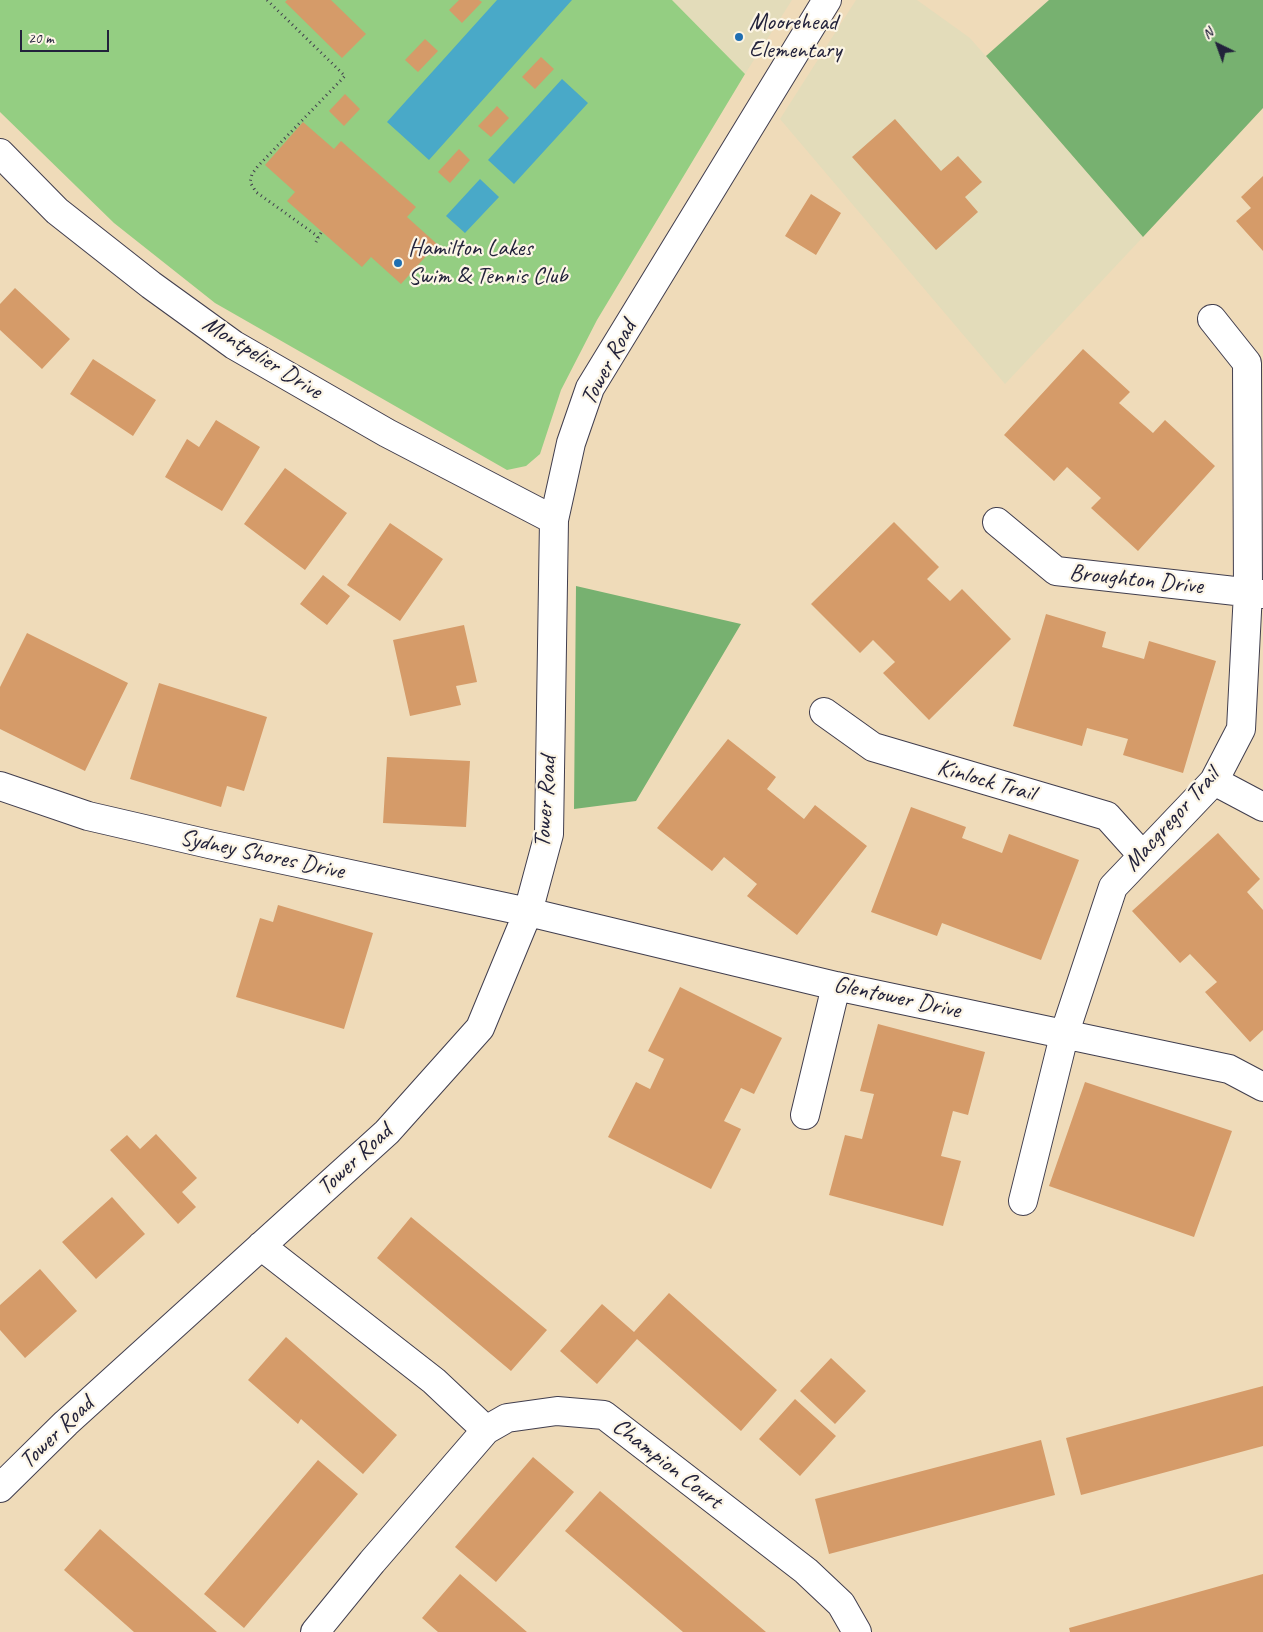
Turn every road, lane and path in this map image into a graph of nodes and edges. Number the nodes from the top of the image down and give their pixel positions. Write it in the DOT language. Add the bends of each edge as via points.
graph roads {
  1 [pos="267,0"];
  2 [pos="827,0"];
  3 [pos="0,153"];
  4 [pos="322,231"];
  5 [pos="1212,319"];
  6 [pos="1255,364"];
  7 [pos="554,520"];
  8 [pos="997,522"];
  9 [pos="1255,593"];
  10 [pos="824,712"];
  11 [pos="1214,781"];
  12 [pos="0,786"];
  13 [pos="1263,807"];
  14 [pos="1142,854"];
  15 [pos="528,912"];
  16 [pos="836,986"];
  17 [pos="1064,1032"];
  18 [pos="1263,1088"];
  19 [pos="805,1115"];
  20 [pos="1023,1201"];
  21 [pos="261,1246"];
  22 [pos="486,1430"];
  23 [pos="0,1488"];
  24 [pos="315,1632"];
  25 [pos="857,1632"];
  1 -- 4 [label="path" via="345,76 258,166 250,182 256,192 309,229 317,240"];
  2 -- 7 [label="street, Tower Road" via="590,388 572,443"];
  3 -- 7 [label="street, Montpelier Drive" via="57,211 234,345 387,433"];
  5 -- 6 [label="street, Macgregor Trail"];
  6 -- 9 [label="street, Macgregor Trail"];
  7 -- 15 [label="street, Tower Road" via="549,834"];
  8 -- 9 [label="street, Broughton Drive" via="1056,571"];
  9 -- 11 [label="street, Macgregor Trail" via="1241,729"];
  10 -- 14 [label="street, Kinlock Trail" via="873,748 1107,816"];
  11 -- 13 [label="street"];
  11 -- 14 [label="street, Macgregor Trail"];
  12 -- 15 [label="street, Sydney Shores Drive" via="88,816"];
  14 -- 17 [label="street, Macgregor Trail" via="1113,887"];
  15 -- 16 [label="street, Glentower Drive"];
  15 -- 21 [label="street, Tower Road" via="480,1028 387,1132"];
  16 -- 17 [label="street, Glentower Drive"];
  16 -- 19 [label="street"];
  17 -- 18 [label="street, Glentower Drive" via="1229,1069"];
  17 -- 20 [label="street, Macgregor Trail"];
  21 -- 22 [label="street" via="434,1381"];
  21 -- 23 [label="street, Tower Road" via="66,1423"];
  22 -- 24 [label="street, Champion Court"];
  22 -- 25 [label="street, Champion Court" via="507,1418 558,1411 604,1414 806,1571 841,1604"];
}
